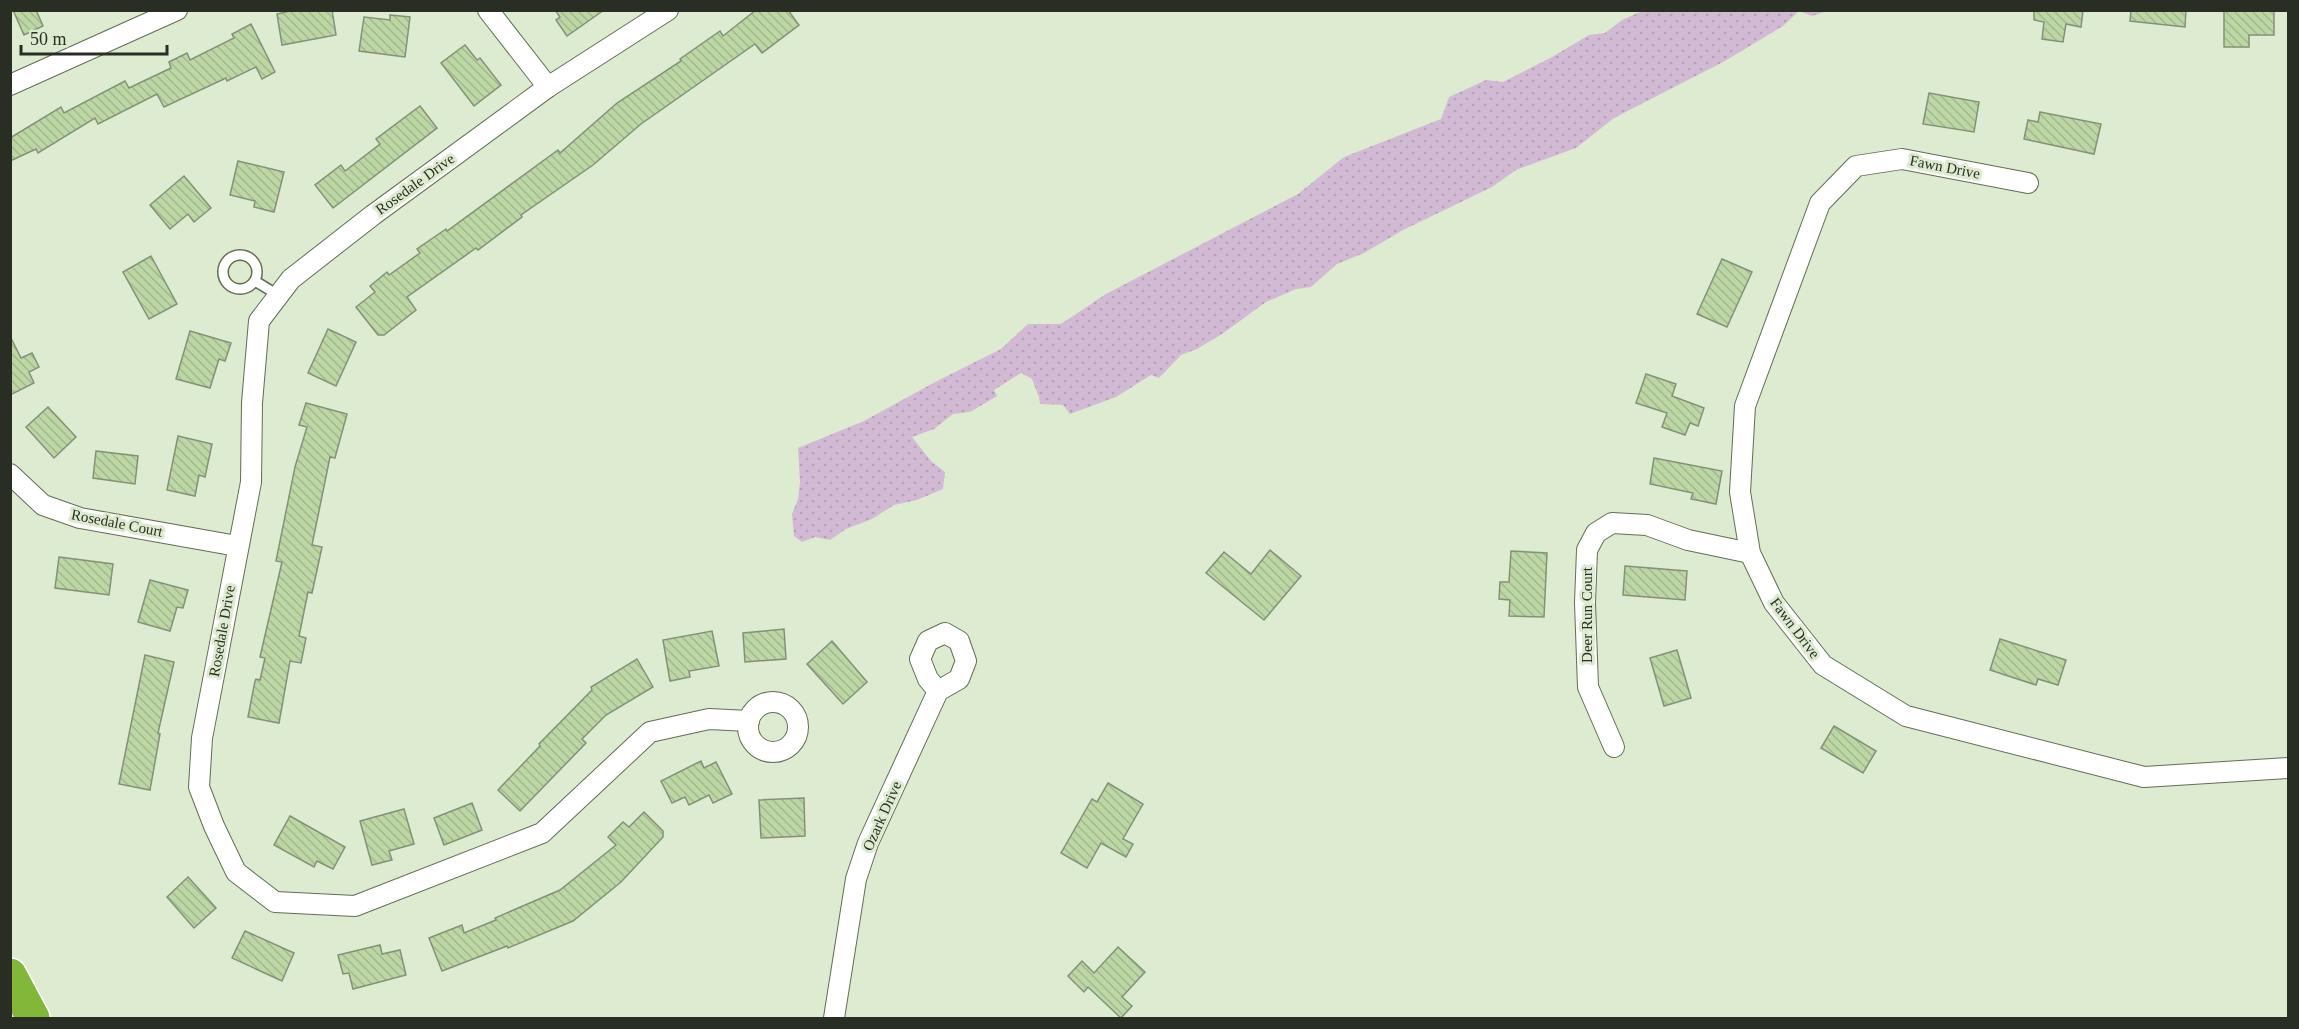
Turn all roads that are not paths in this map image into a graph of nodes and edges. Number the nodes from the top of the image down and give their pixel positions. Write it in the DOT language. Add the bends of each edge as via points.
graph roads {
  1 [pos="177,10"];
  2 [pos="488,10"];
  3 [pos="668,10"];
  4 [pos="10,85"];
  5 [pos="548,87"];
  6 [pos="2028,183"];
  7 [pos="255,281"];
  8 [pos="278,295"];
  9 [pos="10,474"];
  10 [pos="237,546"];
  11 [pos="1750,553"];
  12 [pos="938,691"];
  13 [pos="749,721"];
  14 [pos="1614,747"];
  15 [pos="2289,768"];
  16 [pos="10,975"];
  17 [pos="33,1018"];
  18 [pos="834,1018"];
  1 -- 4 [label="street"];
  2 -- 5 [label="street"];
  3 -- 5 [label="street, Rosedale Drive"];
  5 -- 8 [label="street, Rosedale Drive" via="373,215 291,279"];
  6 -- 11 [label="street, Fawn Drive" via="1902,159 1857,166 1820,203 1745,406 1740,492"];
  7 -- 8 [label="lane"];
  8 -- 10 [label="street, Rosedale Drive" via="259,321 250,482"];
  9 -- 10 [label="street, Rosedale Court" via="43,505 80,518"];
  10 -- 13 [label="street, Rosedale Drive" via="202,738 199,787 236,872 275,902 355,906 542,833 650,732 709,719"];
  11 -- 14 [label="street, Deer Run Court" via="1688,540 1647,525 1612,523 1596,533 1587,550 1588,687"];
  11 -- 15 [label="street, Fawn Drive" via="1774,603 1822,665 1906,716 2144,777"];
  12 -- 18 [label="street, Ozark Drive" via="867,843 856,879"];
  16 -- 17 [label="highway"];
}
